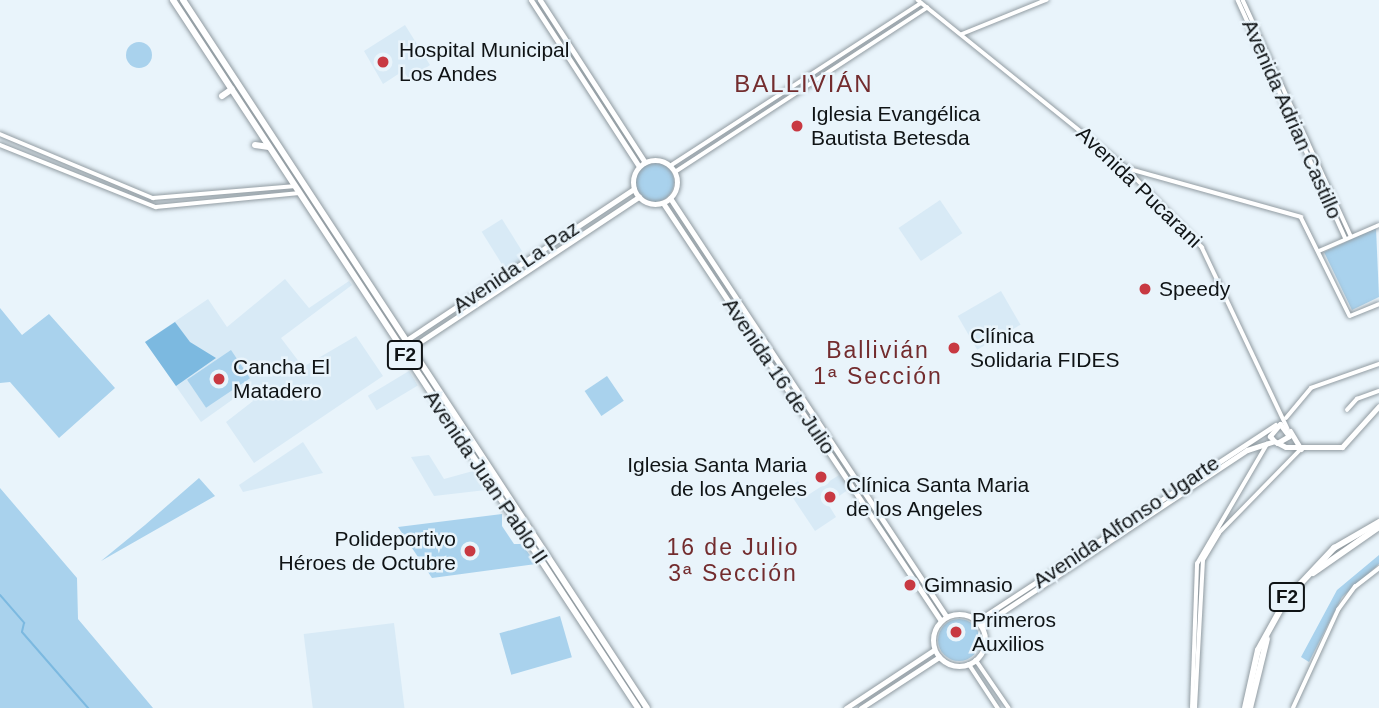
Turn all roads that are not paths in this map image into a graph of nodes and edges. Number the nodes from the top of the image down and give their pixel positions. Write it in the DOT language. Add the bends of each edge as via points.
graph roads {
  1 [pos="173,0"];
  2 [pos="183,0"];
  3 [pos="531,0"];
  4 [pos="540,0"];
  5 [pos="1046,0"];
  6 [pos="1240,0"];
  7 [pos="920,1"];
  8 [pos="927,8"];
  9 [pos="962,34"];
  10 [pos="232,89"];
  11 [pos="222,96"];
  12 [pos="0,134"];
  13 [pos="0,145"];
  14 [pos="255,145"];
  15 [pos="269,147"];
  16 [pos="645,162"];
  17 [pos="639,166"];
  18 [pos="670,166"];
  19 [pos="1127,167"];
  20 [pos="675,172"];
  21 [pos="634,189"];
  22 [pos="297,190"];
  23 [pos="639,197"];
  24 [pos="670,198"];
  25 [pos="663,203"];
  26 [pos="1379,225"];
  27 [pos="1348,237"];
  28 [pos="1319,251"];
  29 [pos="1379,304"];
  30 [pos="402,343"];
  31 [pos="407,351"];
  32 [pos="1379,364"];
  33 [pos="1379,391"];
  34 [pos="1379,406"];
  35 [pos="1348,410"];
  36 [pos="1286,418"];
  37 [pos="1275,425"];
  38 [pos="1288,430"];
  39 [pos="1273,442"];
  40 [pos="1301,449"];
  41 [pos="1379,522"];
  42 [pos="1379,527"];
  43 [pos="1379,568"];
  44 [pos="944,618"];
  45 [pos="979,624"];
  46 [pos="934,650"];
  47 [pos="939,657"];
  48 [pos="976,660"];
  49 [pos="969,664"];
  50 [pos="638,708"];
  51 [pos="647,708"];
  52 [pos="846,708"];
  53 [pos="861,708"];
  54 [pos="998,708"];
  55 [pos="1009,708"];
  56 [pos="1194,708"];
  57 [pos="1248,708"];
  58 [pos="1293,708"];
  1 -- 10 [label="highway, Avenida Juan Pablo II / F2"];
  2 -- 30 [label="highway, Avenida Juan Pablo II / F2"];
  3 -- 17 [label="main road"];
  4 -- 16 [label="main road"];
  5 -- 9 [label="street"];
  6 -- 27 [label="street, Avenida Adrian Castillo"];
  7 -- 8 [label="street, Avenida Pucarani"];
  7 -- 18 [label="street"];
  8 -- 9 [label="street, Avenida Pucarani"];
  8 -- 20 [label="street"];
  9 -- 19 [label="street, Avenida Pucarani"];
  10 -- 11 [label="highway"];
  10 -- 15 [label="highway, Avenida Juan Pablo II / F2"];
  12 -- 22 [label="street" via="153,198"];
  13 -- 22 [label="street" via="148,206"];
  14 -- 15 [label="highway"];
  15 -- 22 [label="highway, Avenida Juan Pablo II / F2"];
  16 -- 17 [label="main road"];
  16 -- 18 [label="main road"];
  17 -- 21 [label="main road"];
  18 -- 20 [label="main road"];
  19 -- 28 [label="street" via="1301,218"];
  19 -- 36 [label="street, Avenida Pucarani" via="1207,253"];
  20 -- 24 [label="main road" via="677,186"];
  21 -- 23 [label="main road"];
  21 -- 30 [label="main road, Avenida La Paz"];
  22 -- 30 [label="highway, Avenida Juan Pablo II / F2"];
  23 -- 25 [label="main road"];
  23 -- 31 [label="main road, Avenida La Paz"];
  24 -- 25 [label="main road"];
  24 -- 44 [label="main road, Avenida 16 de Julio"];
  25 -- 44 [label="main road, Avenida 16 de Julio"];
  26 -- 27 [label="street"];
  27 -- 28 [label="street"];
  28 -- 29 [label="street" via="1350,316"];
  30 -- 31 [label="highway, Avenida Juan Pablo II / F2"];
  31 -- 50 [label="highway, Avenida Juan Pablo II / F2"];
  31 -- 51 [label="highway, Avenida Juan Pablo II / F2"];
  32 -- 36 [label="street" via="1311,388"];
  33 -- 35 [label="street" via="1357,399"];
  34 -- 40 [label="main road" via="1348,444"];
  36 -- 38 [label="street, Avenida Pucarani"];
  37 -- 38 [label="main road"];
  37 -- 39 [label="main road" via="1270,434"];
  37 -- 45 [label="main road, Avenida Alfonso Ugarte"];
  38 -- 39 [label="main road, Avenida Alfonso Ugarte" via="1287,440"];
  38 -- 40 [label="main road"];
  39 -- 40 [label="main road"];
  39 -- 45 [label="main road, Avenida Alfonso Ugarte" via="1247,450"];
  39 -- 56 [label="street" via="1197,564"];
  40 -- 56 [label="street" via="1219,533 1203,559"];
  41 -- 57 [label="highway, F2" via="1325,556 1282,604 1252,665"];
  42 -- 57 [label="highway, F2" via="1318,568 1280,614 1260,660"];
  43 -- 58 [label="street" via="1355,587 1338,610"];
  44 -- 45 [label="main road" via="961,614"];
  44 -- 46 [label="main road" via="933,636"];
  45 -- 48 [label="main road" via="985,642"];
  46 -- 47 [label="main road"];
  46 -- 52 [label="main road"];
  47 -- 49 [label="main road" via="955,666"];
  47 -- 53 [label="main road"];
  48 -- 49 [label="main road"];
  48 -- 55 [label="street"];
  49 -- 54 [label="street"];
}
